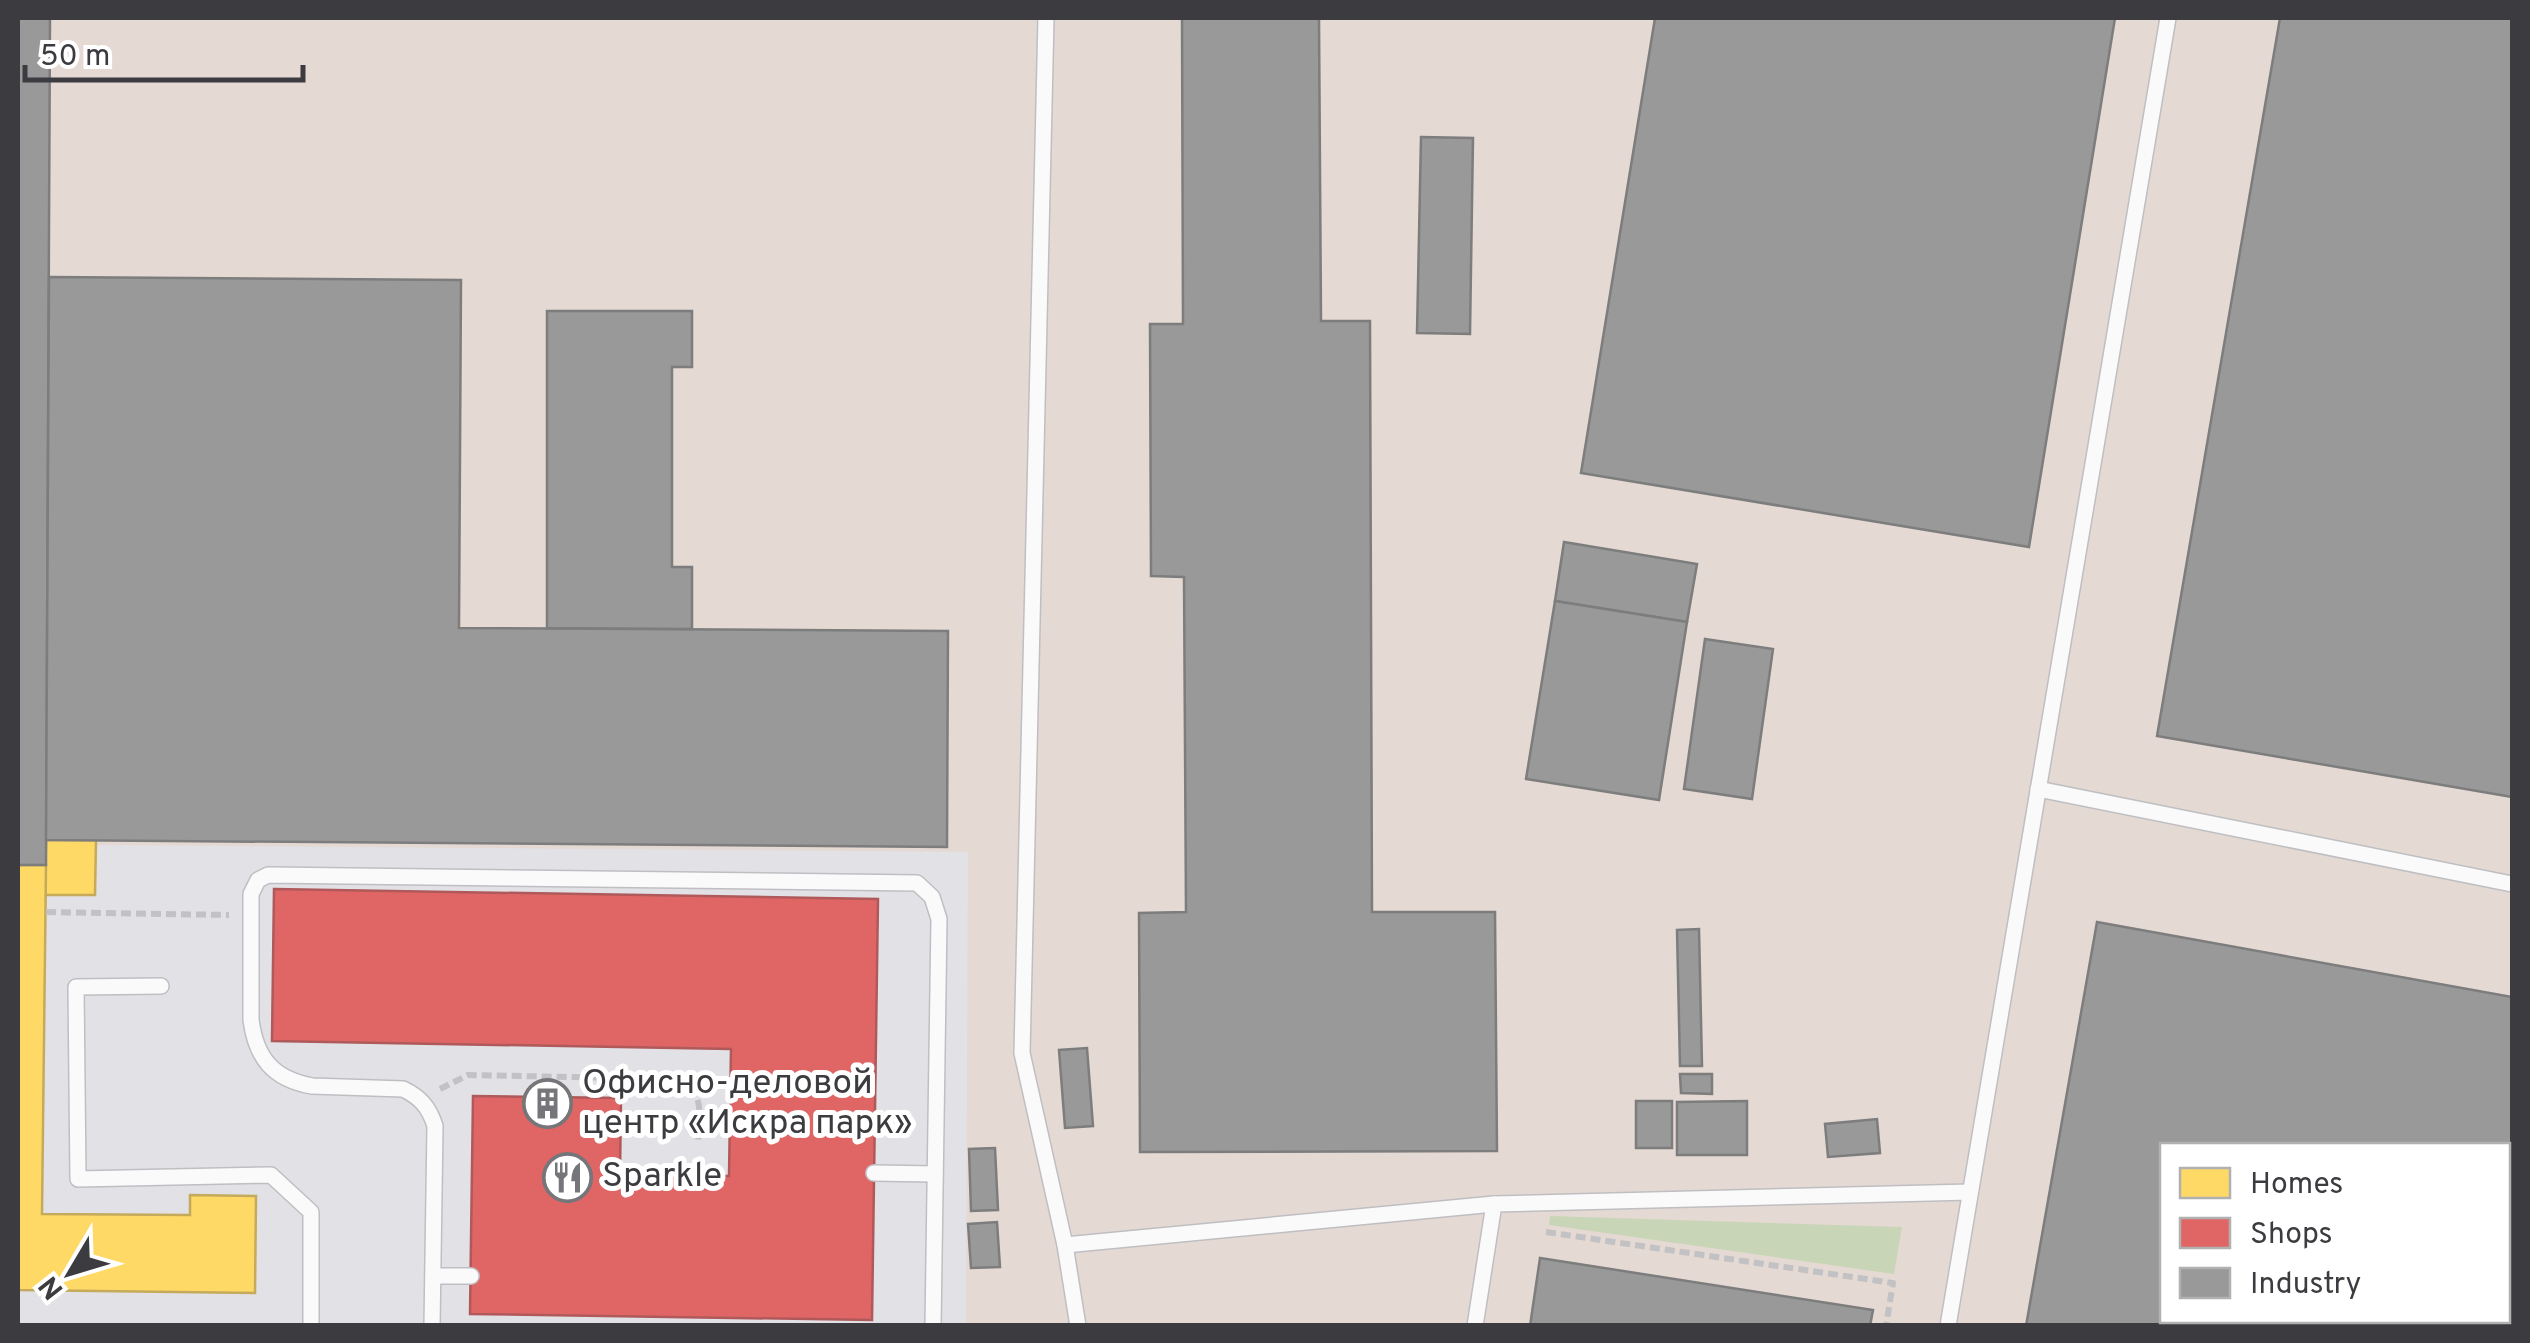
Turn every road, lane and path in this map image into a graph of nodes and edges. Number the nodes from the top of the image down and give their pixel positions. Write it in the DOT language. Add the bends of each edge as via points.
graph roads {
  1 [pos="1046,18"];
  2 [pos="2168,18"];
  3 [pos="2038,789"];
  4 [pos="2512,884"];
  5 [pos="46,912"];
  6 [pos="250,916"];
  7 [pos="161,986"];
  8 [pos="423,1102"];
  9 [pos="698,1143"];
  10 [pos="874,1173"];
  11 [pos="935,1174"];
  12 [pos="1970,1192"];
  13 [pos="1494,1204"];
  14 [pos="1491,1224"];
  15 [pos="1065,1245"];
  16 [pos="433,1276"];
  17 [pos="471,1276"];
  18 [pos="311,1326"];
  19 [pos="432,1326"];
  20 [pos="933,1326"];
  21 [pos="1078,1326"];
  22 [pos="1475,1326"];
  23 [pos="1886,1326"];
  24 [pos="1948,1326"];
  1 -- 15 [label="lane" via="1022,1053"];
  2 -- 3 [label="lane"];
  3 -- 4 [label="lane"];
  3 -- 12 [label="lane"];
  5 -- 6 [label="path"];
  6 -- 8 [label="lane" via="250,1020 269,1066 298,1084 403,1089"];
  6 -- 11 [label="lane" via="254,886 276,873 917,884 932,897 939,918"];
  7 -- 18 [label="lane" via="76,988 78,1179 271,1175 310,1212"];
  8 -- 9 [label="path" via="468,1075 672,1079 696,1092"];
  8 -- 16 [label="lane" via="435,1126"];
  10 -- 11 [label="lane"];
  11 -- 20 [label="lane"];
  12 -- 13 [label="lane"];
  12 -- 24 [label="lane"];
  13 -- 14 [label="lane"];
  13 -- 15 [label="lane"];
  14 -- 22 [label="lane"];
  14 -- 23 [label="path" via="1894,1283"];
  15 -- 21 [label="lane"];
  16 -- 17 [label="lane"];
  16 -- 19 [label="lane"];
}
